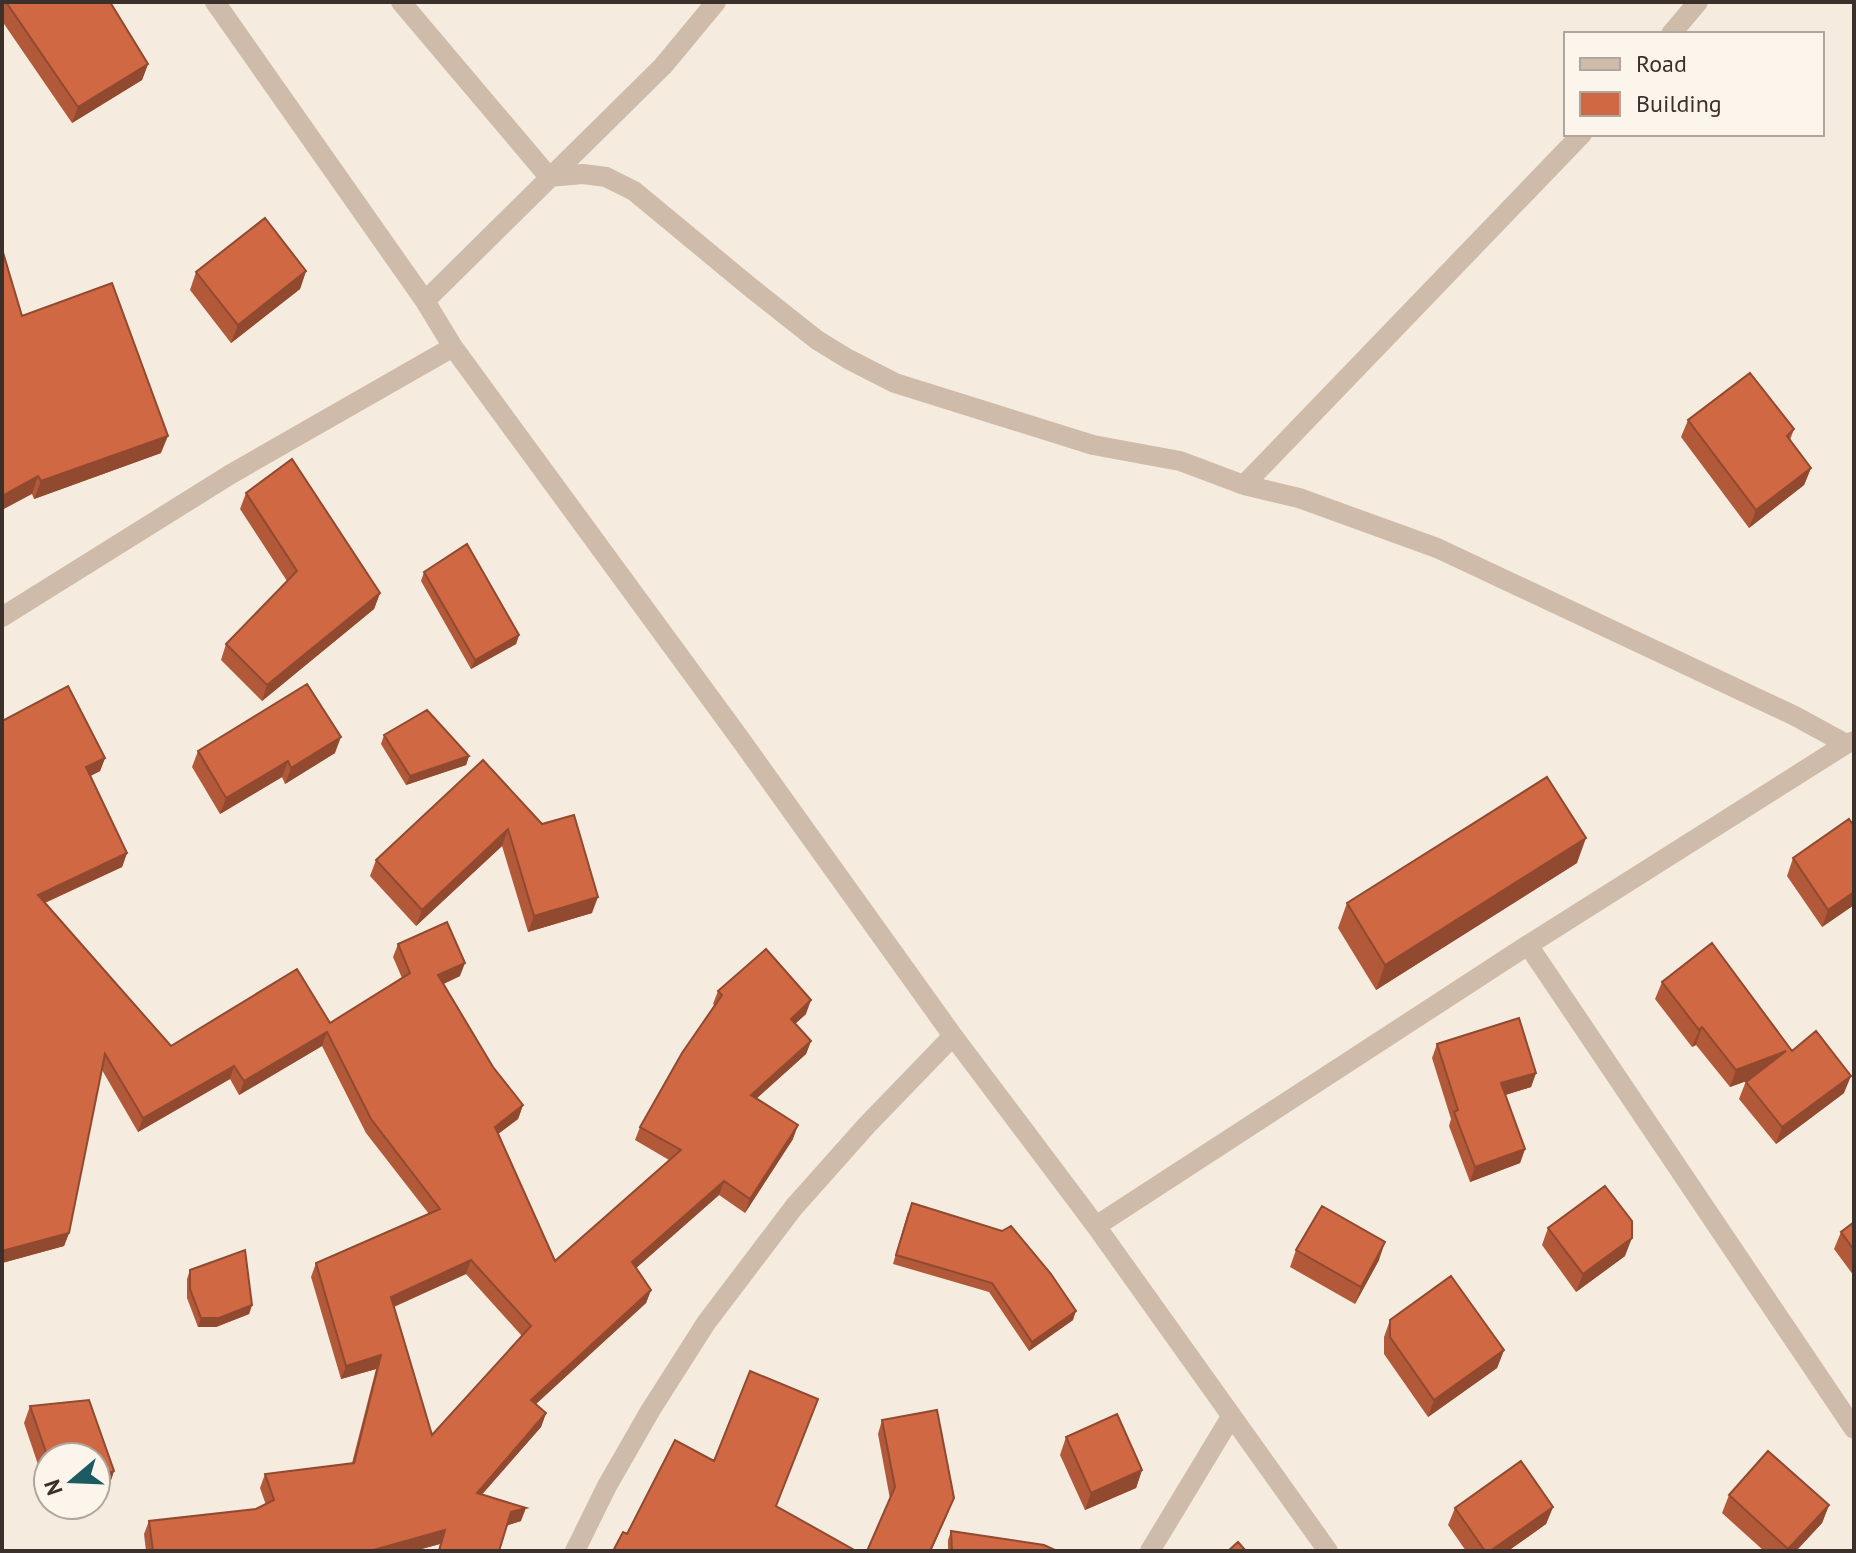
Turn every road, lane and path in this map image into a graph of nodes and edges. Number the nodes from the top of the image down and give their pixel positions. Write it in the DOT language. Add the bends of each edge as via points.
graph roads {
  1 [pos="215,2"];
  2 [pos="401,2"];
  3 [pos="716,2"];
  4 [pos="1698,2"];
  5 [pos="1673,32"];
  6 [pos="1580,136"];
  7 [pos="549,177"];
  8 [pos="425,301"];
  9 [pos="453,347"];
  10 [pos="1244,485"];
  11 [pos="2,617"];
  12 [pos="1850,742"];
  13 [pos="1528,945"];
  14 [pos="953,1036"];
  15 [pos="1096,1226"];
  16 [pos="1231,1417"];
  17 [pos="1854,1429"];
  18 [pos="575,1551"];
  19 [pos="1150,1551"];
  20 [pos="1328,1551"];
  1 -- 8 [label="street"];
  2 -- 7 [label="street"];
  3 -- 7 [label="street" via="663,66"];
  4 -- 5 [label="street"];
  6 -- 10 [label="street"];
  7 -- 8 [label="street"];
  7 -- 10 [label="street" via="606,177 634,191 817,340 895,383 1093,445 1180,461"];
  8 -- 9 [label="street"];
  9 -- 11 [label="street" via="231,474"];
  9 -- 14 [label="street"];
  10 -- 12 [label="street" via="1299,498 1437,548"];
  12 -- 13 [label="street"];
  13 -- 15 [label="street"];
  13 -- 17 [label="street"];
  14 -- 15 [label="street"];
  14 -- 18 [label="street" via="794,1207 706,1323 650,1411"];
  15 -- 16 [label="street"];
  16 -- 19 [label="street"];
  16 -- 20 [label="street"];
}
